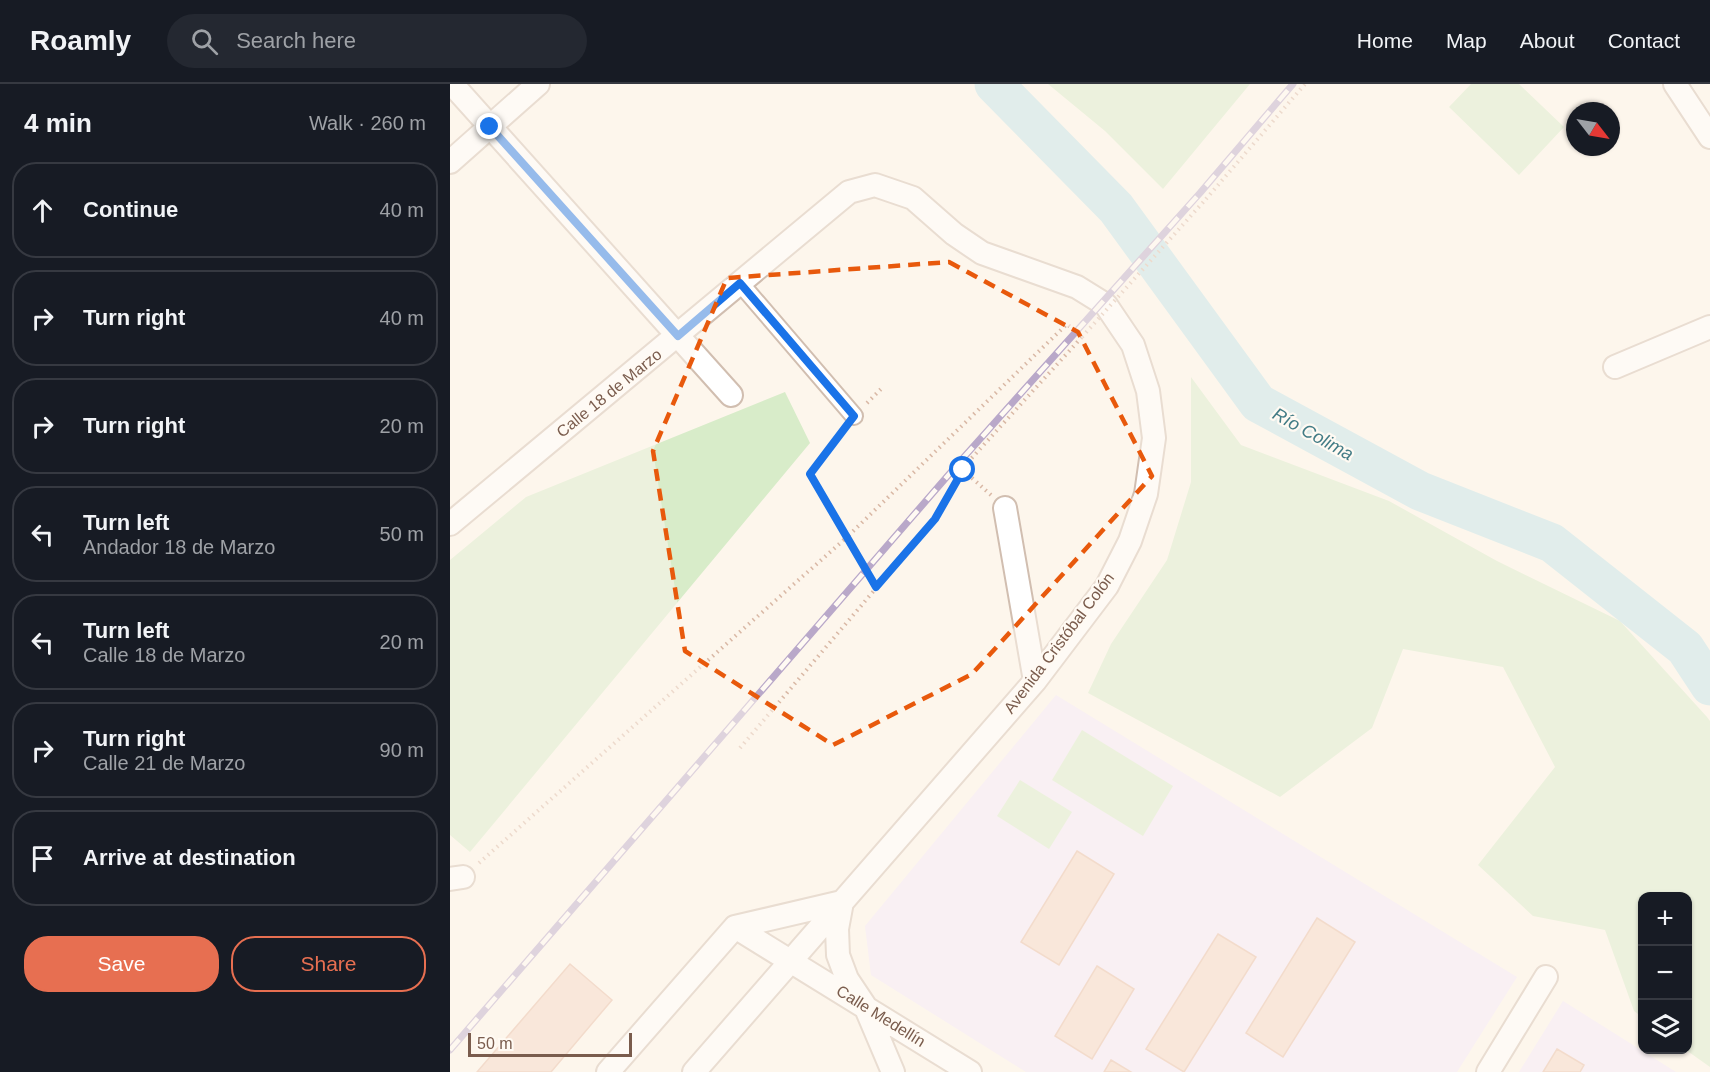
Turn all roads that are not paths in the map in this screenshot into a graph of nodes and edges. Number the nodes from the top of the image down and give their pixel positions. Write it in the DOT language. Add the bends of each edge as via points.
graph roads {
  1 [pos="452,84"];
  2 [pos="538,84"];
  3 [pos="1675,84"];
  4 [pos="490,127"];
  5 [pos="1710,137"];
  6 [pos="450,162"];
  7 [pos="740,283"];
  8 [pos="1106,305"];
  9 [pos="1710,327"];
  10 [pos="678,336"];
  11 [pos="1615,367"];
  12 [pos="731,395"];
  13 [pos="854,416"];
  14 [pos="1005,507"];
  15 [pos="450,524"];
  16 [pos="1035,681"];
  17 [pos="842,902"];
  18 [pos="735,927"];
  19 [pos="791,960"];
  20 [pos="1546,978"];
  21 [pos="865,1006"];
  22 [pos="608,1072"];
  23 [pos="694,1072"];
  24 [pos="893,1072"];
  25 [pos="970,1072"];
  26 [pos="1488,1072"];
  1 -- 4 [label="street"];
  2 -- 4 [label="street"];
  3 -- 5 [label="street"];
  4 -- 6 [label="street"];
  4 -- 10 [label="street"];
  7 -- 8 [label="street, Calle 18 de Marzo" via="849,192 875,185 913,198 982,253 1077,287"];
  7 -- 10 [label="street, Calle 18 de Marzo"];
  7 -- 13 [label="street"];
  8 -- 16 [label="street, Avenida Cristóbal Colón" via="1133,345 1148,391 1154,438 1146,494 1130,541 1107,586"];
  9 -- 11 [label="street"];
  10 -- 12 [label="street"];
  10 -- 15 [label="street, Calle 18 de Marzo"];
  14 -- 16 [label="street"];
  16 -- 17 [label="street, Avenida Cristóbal Colón"];
  17 -- 18 [label="street"];
  17 -- 19 [label="street, Avenida Cristóbal Colón"];
  17 -- 21 [label="street" via="837,955"];
  18 -- 19 [label="street"];
  18 -- 22 [label="street"];
  19 -- 21 [label="street, Calle Medellín"];
  19 -- 23 [label="street, Avenida Cristóbal Colón"];
  20 -- 26 [label="street"];
  21 -- 24 [label="street"];
  21 -- 25 [label="street, Calle Medellín"];
}
